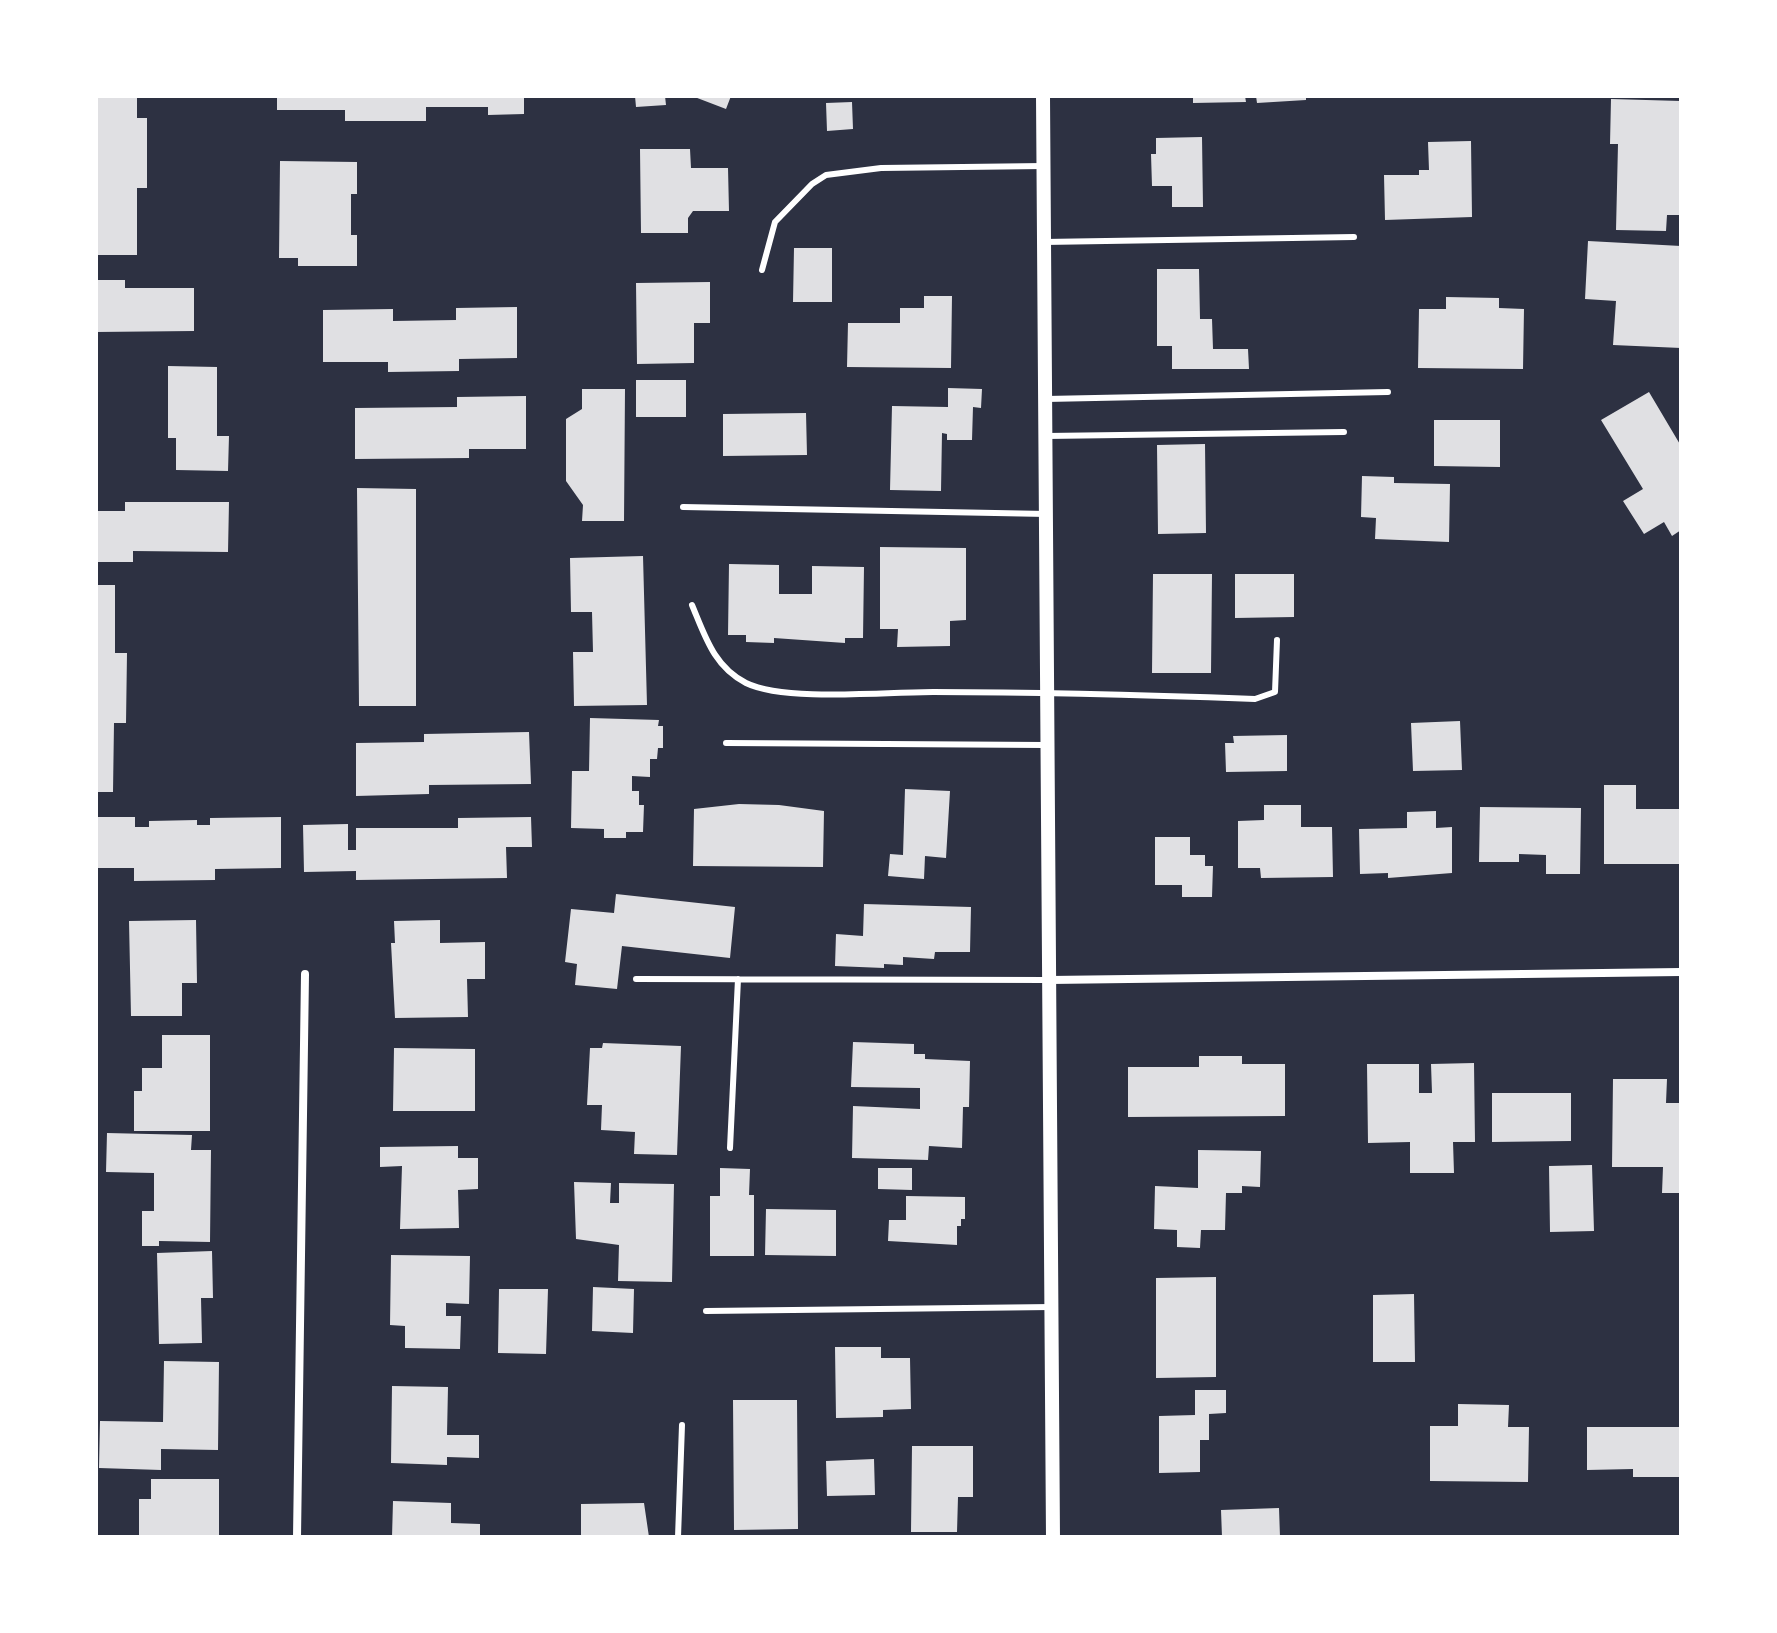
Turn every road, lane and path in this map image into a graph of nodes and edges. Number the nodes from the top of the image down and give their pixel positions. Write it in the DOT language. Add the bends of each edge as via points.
graph roads {
  1 [pos="1043,96"];
  2 [pos="1044,166"];
  3 [pos="1354,237"];
  4 [pos="1044,242"];
  5 [pos="762,270"];
  6 [pos="1388,392"];
  7 [pos="1046,399"];
  8 [pos="1344,432"];
  9 [pos="1046,436"];
  10 [pos="683,507"];
  11 [pos="1047,514"];
  12 [pos="692,605"];
  13 [pos="1277,640"];
  14 [pos="1048,692"];
  15 [pos="726,743"];
  16 [pos="1049,745"];
  17 [pos="1681,972"];
  18 [pos="305,974"];
  19 [pos="636,979"];
  20 [pos="738,979"];
  21 [pos="1050,980"];
  22 [pos="730,1148"];
  23 [pos="1052,1307"];
  24 [pos="706,1311"];
  25 [pos="682,1425"];
  26 [pos="297,1537"];
  27 [pos="678,1537"];
  28 [pos="1053,1537"];
  1 -- 2 [label="street"];
  2 -- 4 [label="street"];
  2 -- 5 [label="lane" via="881,168 826,175 775,222"];
  3 -- 4 [label="lane"];
  4 -- 7 [label="street"];
  6 -- 7 [label="lane"];
  7 -- 9 [label="street"];
  8 -- 9 [label="lane"];
  9 -- 11 [label="street"];
  10 -- 11 [label="lane"];
  11 -- 14 [label="street"];
  12 -- 14 [label="lane" via="711,651 728,672 749,684 793,692"];
  13 -- 14 [label="lane" via="1275,692 1255,699"];
  14 -- 16 [label="street"];
  15 -- 16 [label="lane"];
  16 -- 21 [label="street"];
  17 -- 21 [label="street"];
  18 -- 26 [label="street"];
  19 -- 20 [label="lane"];
  20 -- 21 [label="lane"];
  20 -- 22 [label="lane"];
  21 -- 23 [label="street"];
  23 -- 24 [label="lane"];
  23 -- 28 [label="street"];
  25 -- 27 [label="lane"];
}
